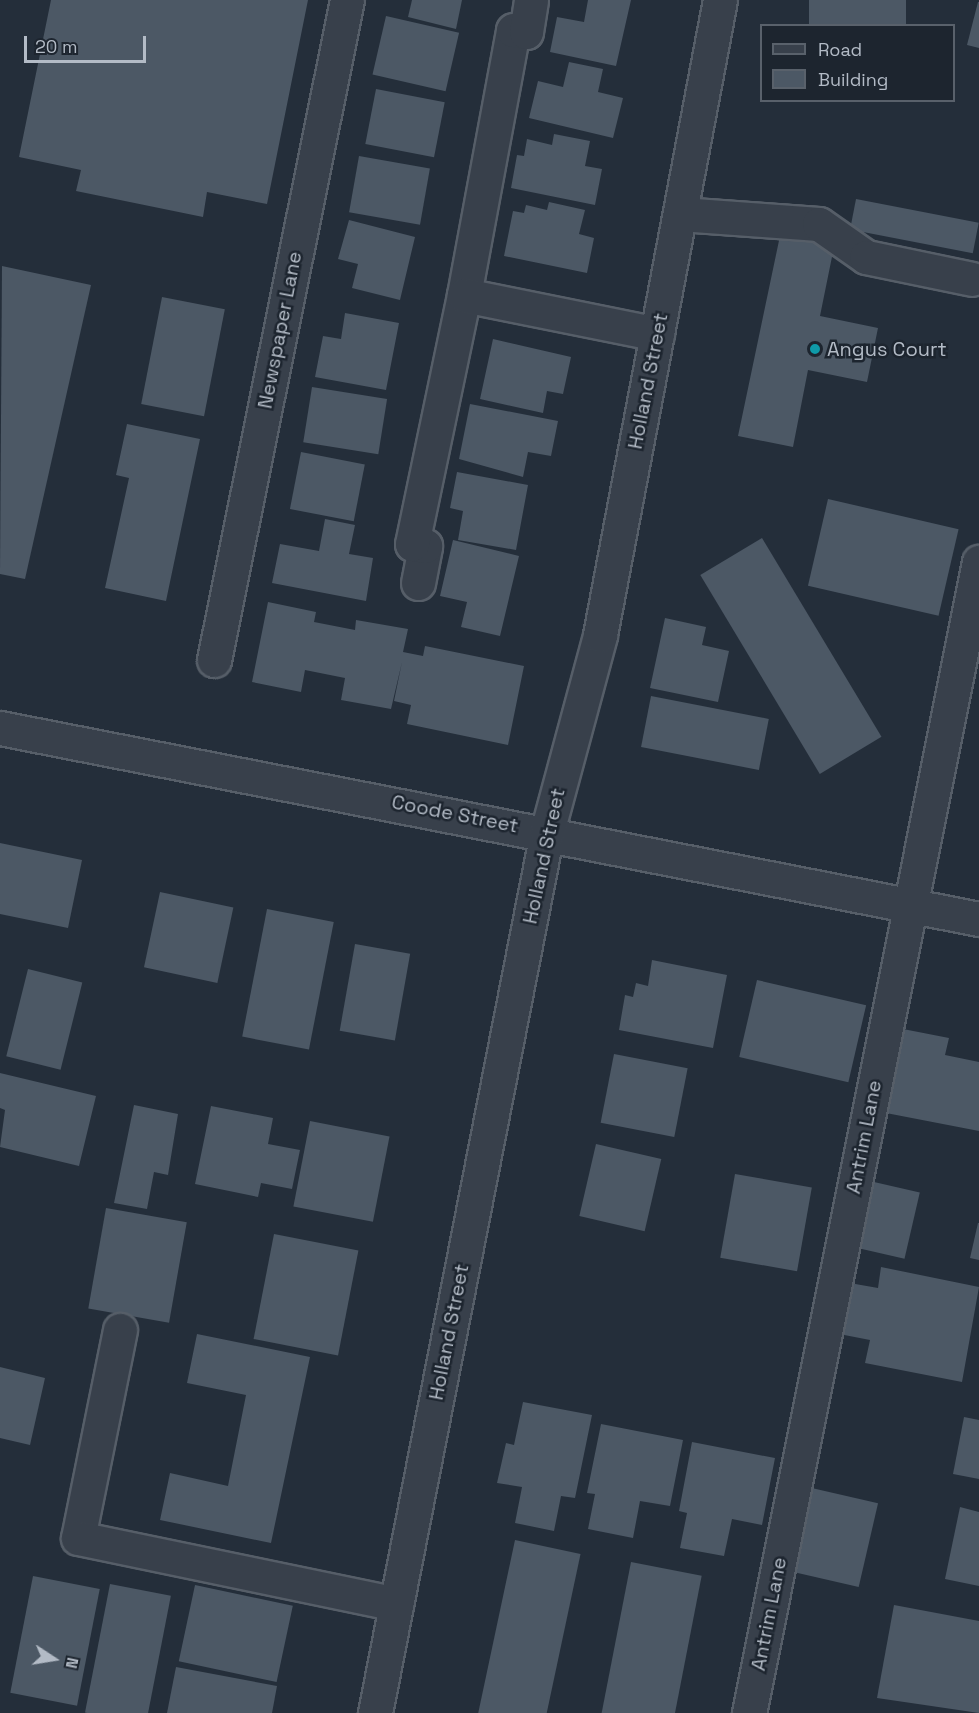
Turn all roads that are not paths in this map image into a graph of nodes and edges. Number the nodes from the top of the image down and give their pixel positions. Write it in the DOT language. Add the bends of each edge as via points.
graph roads {
  1 [pos="347,0"];
  2 [pos="531,0"];
  3 [pos="720,0"];
  4 [pos="680,214"];
  5 [pos="972,279"];
  6 [pos="464,295"];
  7 [pos="657,334"];
  8 [pos="979,562"];
  9 [pos="418,583"];
  10 [pos="214,660"];
  11 [pos="0,728"];
  12 [pos="547,832"];
  13 [pos="910,906"];
  14 [pos="979,920"];
  15 [pos="120,1330"];
  16 [pos="396,1604"];
  17 [pos="375,1713"];
  18 [pos="749,1713"];
  1 -- 10 [label="street, Newspaper Lane"];
  2 -- 6 [label="street" via="526,32 513,30"];
  3 -- 4 [label="street, Holland Street"];
  4 -- 5 [label="street" via="819,224 866,257"];
  4 -- 7 [label="street, Holland Street"];
  6 -- 7 [label="street"];
  6 -- 9 [label="street" via="412,544 426,546"];
  7 -- 12 [label="street, Holland Street" via="600,634"];
  8 -- 13 [label="street, Antrim Lane"];
  11 -- 12 [label="street, Coode Street"];
  12 -- 13 [label="street, Coode Street"];
  12 -- 16 [label="street, Holland Street"];
  13 -- 14 [label="street, Coode Street"];
  13 -- 18 [label="street, Antrim Lane"];
  15 -- 16 [label="street" via="78,1538"];
  16 -- 17 [label="street, Holland Street"];
}
